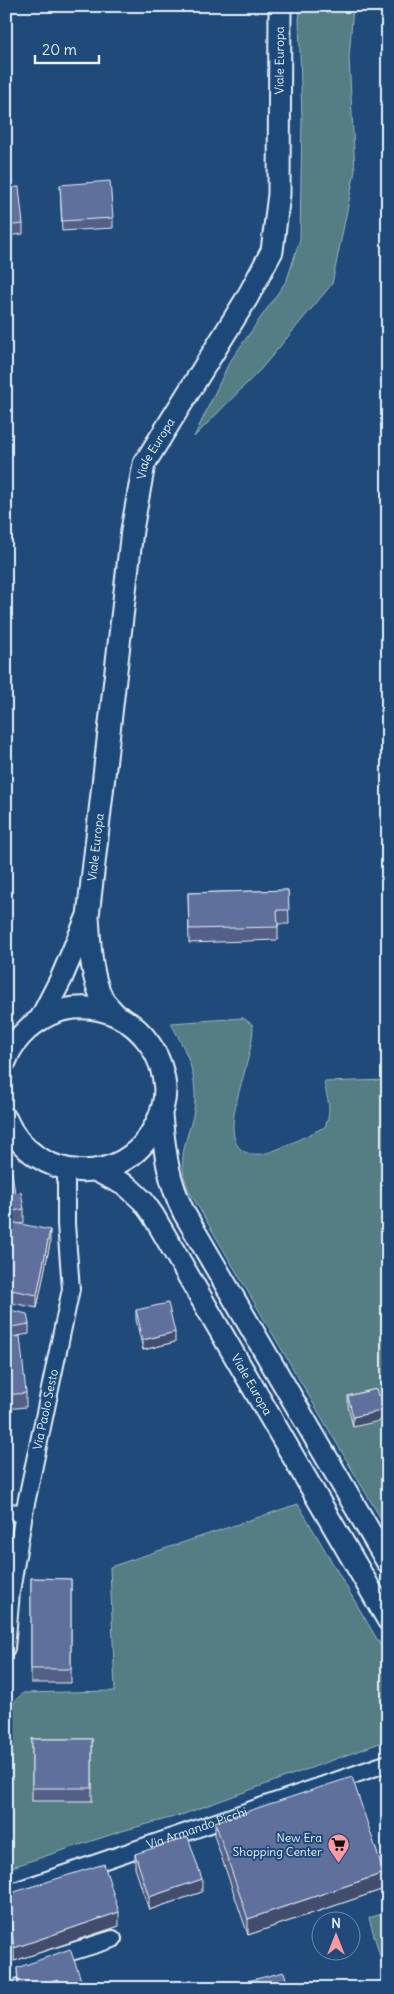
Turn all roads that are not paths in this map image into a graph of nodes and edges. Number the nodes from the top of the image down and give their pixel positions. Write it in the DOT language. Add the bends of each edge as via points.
graph roads {
  1 [pos="280,6"];
  2 [pos="88,916"];
  3 [pos="116,1015"];
  4 [pos="40,1020"];
  5 [pos="6,1060"];
  6 [pos="161,1115"];
  7 [pos="6,1119"];
  8 [pos="6,1152"];
  9 [pos="35,1156"];
  10 [pos="66,1170"];
  11 [pos="95,1170"];
  12 [pos="6,1512"];
  13 [pos="24,1513"];
  14 [pos="388,1564"];
  15 [pos="10,1576"];
  16 [pos="388,1620"];
  17 [pos="6,1648"];
  18 [pos="388,1763"];
  19 [pos="6,1894"];
  20 [pos="113,1939"];
  21 [pos="6,1972"];
  1 -- 2 [label="street, Viale Europa" via="279,194 272,251 247,298 144,464 132,530"];
  2 -- 3 [label="street, Viale Europa" via="96,981 104,1001"];
  2 -- 4 [label="street, Viale Europa"];
  3 -- 4 [label="street" via="77,1008 54,1012"];
  3 -- 6 [label="street" via="136,1027 152,1046 162,1068 165,1091"];
  4 -- 5 [label="street" via="22,1034"];
  6 -- 11 [label="street" via="151,1135 136,1152 116,1164"];
  6 -- 14 [label="street" via="166,1166 184,1213"];
  7 -- 9 [label="street" via="21,1144"];
  8 -- 9 [label="street"];
  9 -- 10 [label="street"];
  10 -- 11 [label="street"];
  10 -- 13 [label="street, Via Paolo Sesto" via="71,1289"];
  11 -- 16 [label="street, Viale Europa" via="127,1186 153,1215"];
  12 -- 13 [label="street"];
  13 -- 15 [label="street, Via Paolo Sesto"];
  15 -- 17 [label="street, Via Paolo Sesto"];
  18 -- 19 [label="street, Via Armando Picchi"];
  20 -- 21 [label="street"];
}
